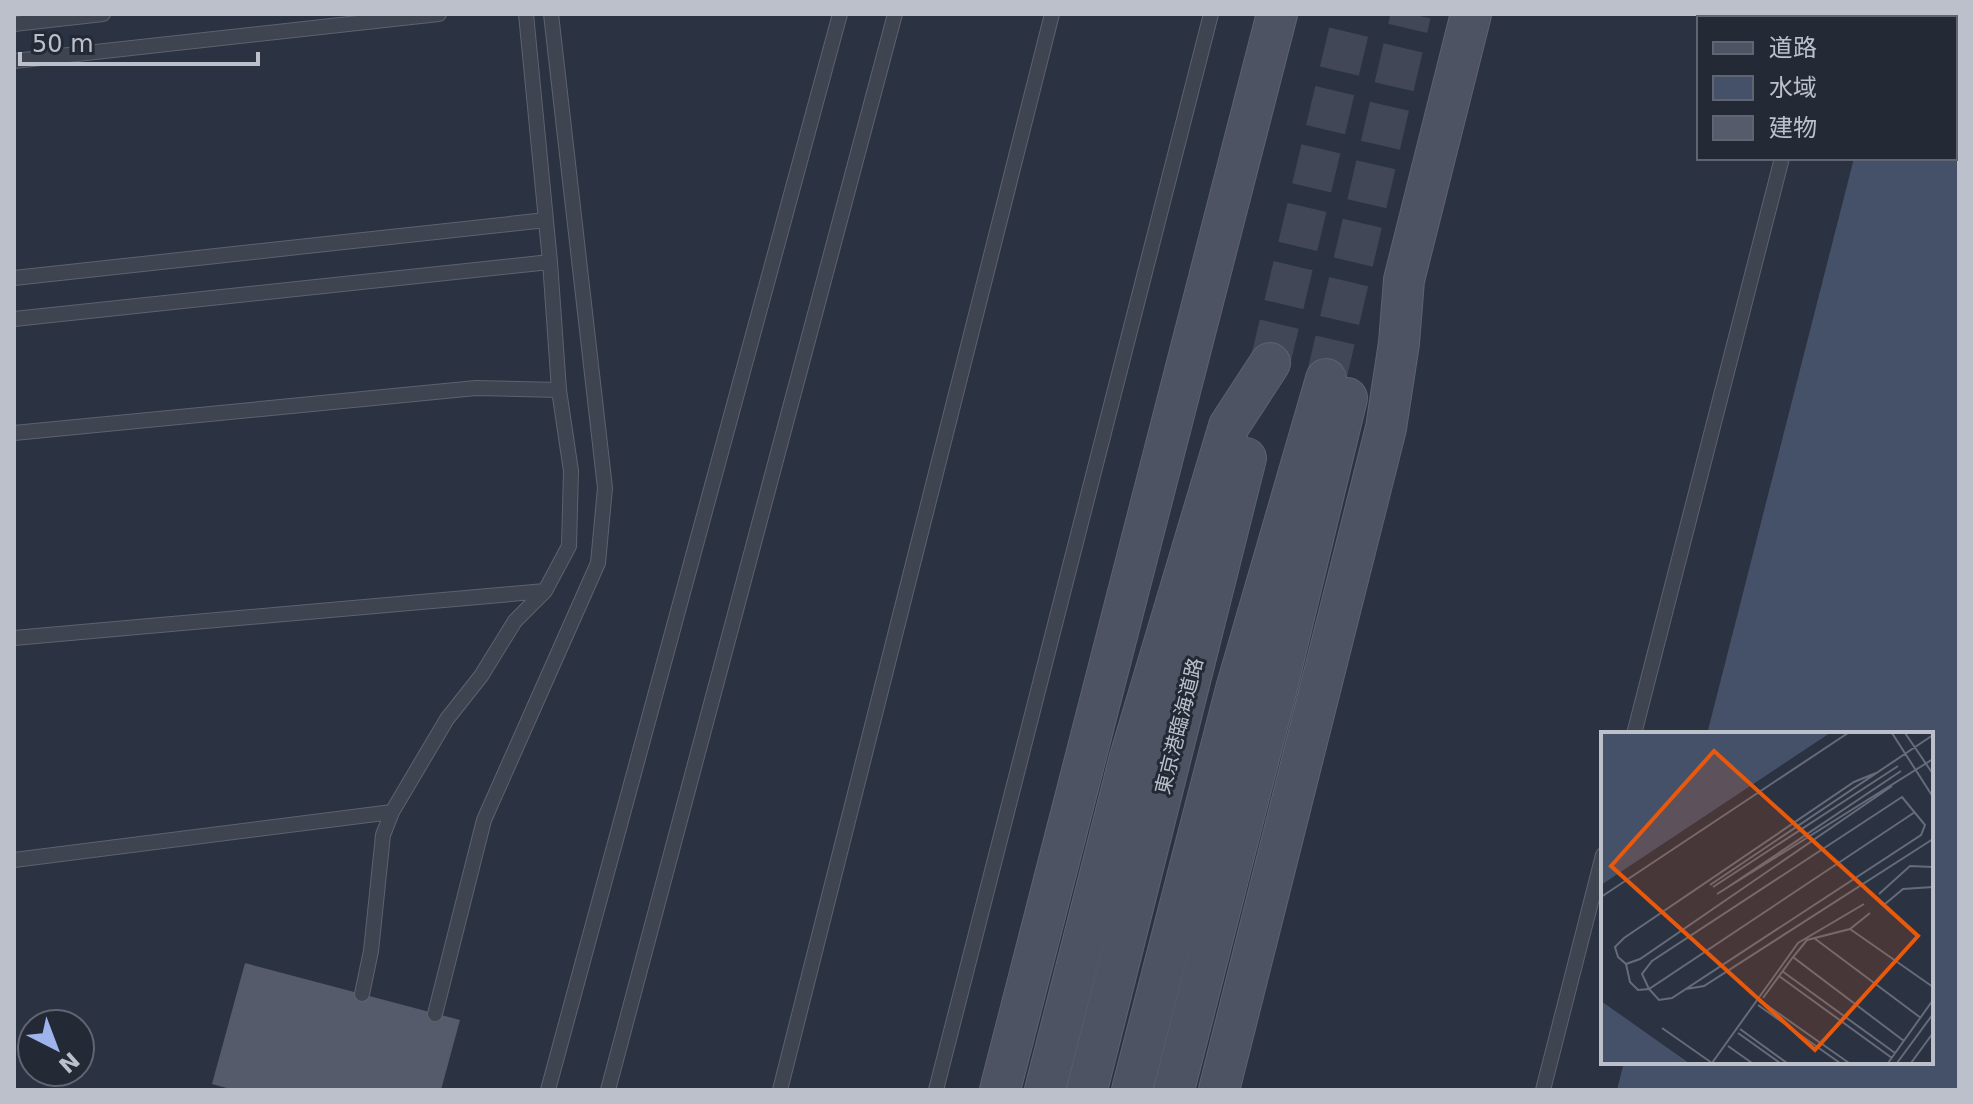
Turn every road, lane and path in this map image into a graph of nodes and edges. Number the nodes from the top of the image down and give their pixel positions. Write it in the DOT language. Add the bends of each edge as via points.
graph roads {
  1 [pos="103,14"];
  2 [pos="439,14"];
  3 [pos="526,14"];
  4 [pos="551,14"];
  5 [pos="840,14"];
  6 [pos="895,14"];
  7 [pos="1052,14"];
  8 [pos="1211,14"];
  9 [pos="1277,14"];
  10 [pos="1471,14"];
  11 [pos="14,24"];
  12 [pos="14,61"];
  13 [pos="1781,160"];
  14 [pos="546,220"];
  15 [pos="550,262"];
  16 [pos="14,278"];
  17 [pos="14,319"];
  18 [pos="559,390"];
  19 [pos="14,433"];
  20 [pos="545,591"];
  21 [pos="14,638"];
  22 [pos="1635,732"];
  23 [pos="392,812"];
  24 [pos="14,860"];
  25 [pos="1601,863"];
  26 [pos="362,994"];
  27 [pos="435,1014"];
  28 [pos="548,1090"];
  29 [pos="608,1090"];
  30 [pos="780,1090"];
  31 [pos="936,1090"];
  32 [pos="1000,1090"];
  33 [pos="1045,1090"];
  34 [pos="1087,1090"];
  35 [pos="1132,1090"];
  36 [pos="1174,1090"];
  37 [pos="1219,1090"];
  38 [pos="1543,1090"];
  1 -- 11 [label="lane"];
  2 -- 12 [label="lane"];
  3 -- 14 [label="lane"];
  4 -- 27 [label="lane" via="605,488 598,563 484,820"];
  5 -- 28 [label="lane"];
  6 -- 29 [label="lane"];
  7 -- 30 [label="lane"];
  8 -- 31 [label="lane"];
  9 -- 32 [label="street"];
  10 -- 37 [label="street" via="1404,280 1386,428"];
  13 -- 22 [label="lane"];
  14 -- 15 [label="lane"];
  14 -- 16 [label="lane"];
  15 -- 17 [label="lane"];
  15 -- 18 [label="lane"];
  18 -- 19 [label="lane" via="476,388"];
  18 -- 20 [label="lane" via="571,471 569,546"];
  20 -- 21 [label="lane"];
  20 -- 23 [label="lane" via="515,621 447,719"];
  23 -- 24 [label="lane"];
  23 -- 26 [label="lane" via="383,835"];
  25 -- 38 [label="lane"];
  33 -- 34 [label="street, 東京港臨海道路" via="1130,757 1229,426 1270,363"];
  35 -- 36 [label="street" via="1236,689 1339,379 1273,703"];
}
